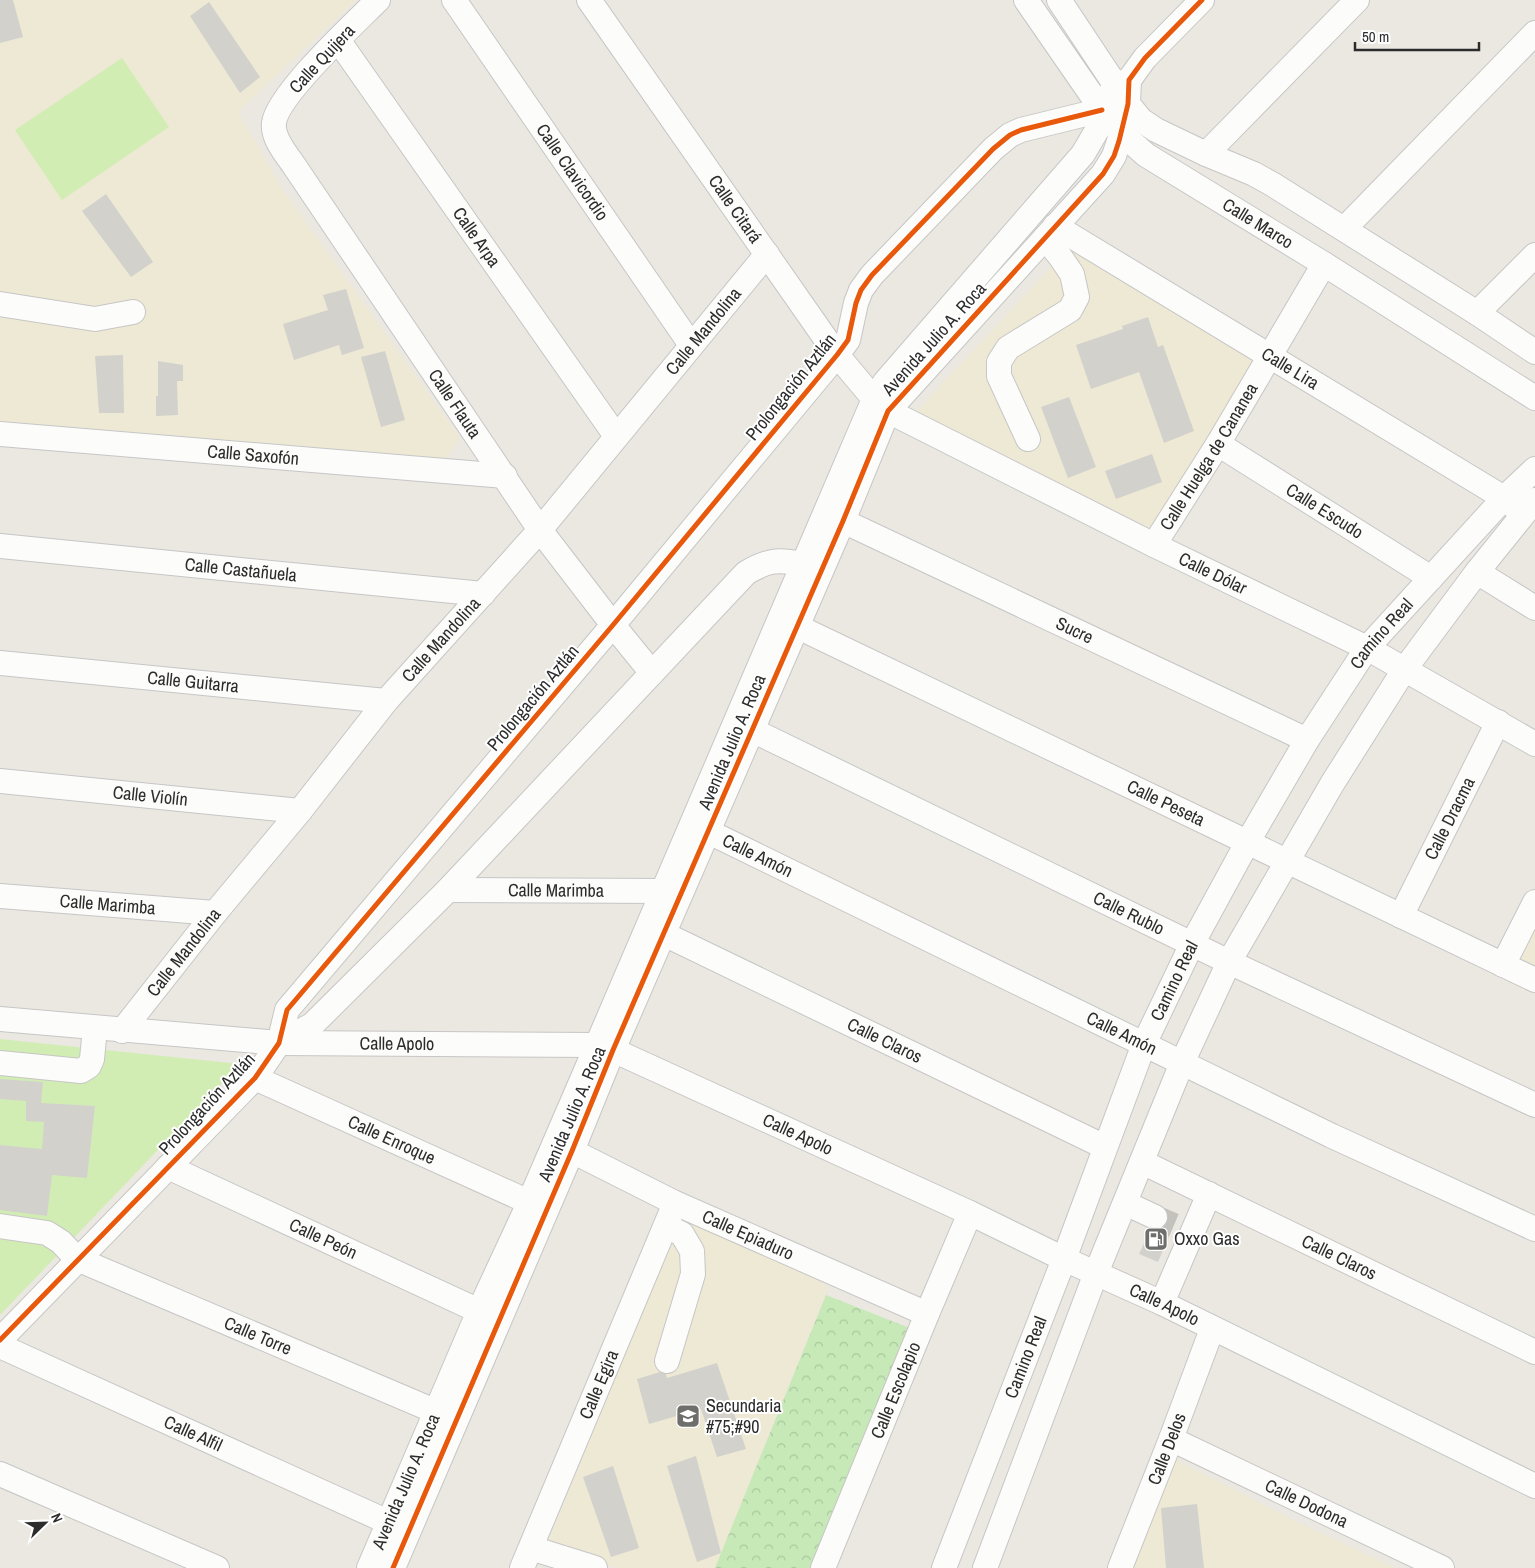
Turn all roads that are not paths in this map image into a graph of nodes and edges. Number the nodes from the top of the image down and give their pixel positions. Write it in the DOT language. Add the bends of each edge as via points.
graph roads {
  1 [pos="378,0"];
  2 [pos="454,0"];
  3 [pos="589,0"];
  4 [pos="1026,0"];
  5 [pos="1059,0"];
  6 [pos="1202,0"];
  7 [pos="1357,0"];
  8 [pos="1535,33"];
  9 [pos="338,40"];
  10 [pos="1124,90"];
  11 [pos="1102,110"];
  12 [pos="273,124"];
  13 [pos="1120,132"];
  14 [pos="1206,154"];
  15 [pos="1344,229"];
  16 [pos="1050,232"];
  17 [pos="767,254"];
  18 [pos="1535,255"];
  19 [pos="1324,264"];
  20 [pos="0,304"];
  21 [pos="133,312"];
  22 [pos="1477,313"];
  23 [pos="691,345"];
  24 [pos="1534,350"];
  25 [pos="837,355"];
  26 [pos="1271,356"];
  27 [pos="1535,398"];
  28 [pos="881,405"];
  29 [pos="0,434"];
  30 [pos="616,436"];
  31 [pos="1028,439"];
  32 [pos="1218,444"];
  33 [pos="1535,469"];
  34 [pos="505,476"];
  35 [pos="1504,498"];
  36 [pos="1529,507"];
  37 [pos="843,521"];
  38 [pos="540,530"];
  39 [pos="1154,545"];
  40 [pos="0,546"];
  41 [pos="802,564"];
  42 [pos="1477,572"];
  43 [pos="1431,578"];
  44 [pos="483,594"];
  45 [pos="1535,608"];
  46 [pos="613,625"];
  47 [pos="796,626"];
  48 [pos="1367,648"];
  49 [pos="0,663"];
  50 [pos="1404,670"];
  51 [pos="652,673"];
  52 [pos="386,701"];
  53 [pos="1498,722"];
  54 [pos="752,730"];
  55 [pos="1307,740"];
  56 [pos="1535,744"];
  57 [pos="0,781"];
  58 [pos="300,811"];
  59 [pos="710,832"];
  60 [pos="1247,843"];
  61 [pos="1286,862"];
  62 [pos="448,890"];
  63 [pos="664,891"];
  64 [pos="0,896"];
  65 [pos="1535,902"];
  66 [pos="215,913"];
  67 [pos="1401,916"];
  68 [pos="664,934"];
  69 [pos="1192,944"];
  70 [pos="1229,962"];
  71 [pos="1503,965"];
  72 [pos="1535,980"];
  73 [pos="0,1019"];
  74 [pos="95,1028"];
  75 [pos="122,1030"];
  76 [pos="279,1043"];
  77 [pos="1144,1044"];
  78 [pos="605,1048"];
  79 [pos="0,1063"];
  80 [pos="1182,1063"];
  81 [pos="255,1078"];
  82 [pos="1535,1105"];
  83 [pos="1105,1147"];
  84 [pos="572,1151"];
  85 [pos="1142,1162"];
  86 [pos="168,1167"];
  87 [pos="1208,1194"];
  88 [pos="529,1202"];
  89 [pos="675,1202"];
  90 [pos="1125,1203"];
  91 [pos="970,1213"];
  92 [pos="1174,1225"];
  93 [pos="0,1226"];
  94 [pos="666,1226"];
  95 [pos="1535,1230"];
  96 [pos="77,1259"];
  97 [pos="1064,1259"];
  98 [pos="1096,1272"];
  99 [pos="1162,1304"];
  100 [pos="479,1311"];
  101 [pos="927,1314"];
  102 [pos="1212,1329"];
  103 [pos="0,1340"];
  104 [pos="0,1346"];
  105 [pos="1535,1352"];
  106 [pos="668,1361"];
  107 [pos="437,1412"];
  108 [pos="1171,1439"];
  109 [pos="0,1474"];
  110 [pos="1535,1486"];
  111 [pos="388,1522"];
  112 [pos="526,1558"];
  113 [pos="217,1568"];
  114 [pos="369,1568"];
  115 [pos="392,1568"];
  116 [pos="595,1568"];
  117 [pos="823,1568"];
  118 [pos="944,1568"];
  119 [pos="985,1568"];
  120 [pos="1120,1568"];
  121 [pos="1442,1568"];
  1 -- 9 [label="street, Calle Quijera"];
  2 -- 23 [label="street, Calle Clavicordio"];
  3 -- 17 [label="street, Calle Citará"];
  4 -- 11 [label="street, Calle Marco"];
  5 -- 10 [label="street"];
  6 -- 10 [label="street, Avenida Julio A. Roca" via="1145,58"];
  7 -- 14 [label="street"];
  8 -- 15 [label="street"];
  9 -- 12 [label="street, Calle Quijera" via="288,95"];
  9 -- 30 [label="street, Calle Arpa"];
  10 -- 11 [label="street, Avenida Julio A. Roca" via="1108,97"];
  10 -- 13 [label="street, Avenida Julio A. Roca"];
  10 -- 14 [label="street" via="1141,120"];
  11 -- 13 [label="street, Calle Marco"];
  11 -- 25 [label="street, Prolongación Aztlán" via="1021,130 993,149 872,275 856,303 848,340"];
  11 -- 28 [label="street, Avenida Julio A. Roca" via="1097,130 1083,154 885,382"];
  12 -- 34 [label="street, Calle Flauta" via="293,164"];
  13 -- 16 [label="street, Avenida Julio A. Roca" via="1117,150 1110,164"];
  13 -- 19 [label="street, Calle Marco" via="1165,168"];
  14 -- 15 [label="street" via="1254,174"];
  15 -- 22 [label="street"];
  16 -- 26 [label="street, Calle Lira"];
  16 -- 28 [label="street, Avenida Julio A. Roca"];
  16 -- 31 [label="street" via="1059,255 1072,274 1077,297 1070,310 1008,348 999,362 999,376"];
  17 -- 23 [label="street, Calle Mandolina"];
  17 -- 25 [label="street, Calle Citará"];
  18 -- 22 [label="street"];
  19 -- 26 [label="street, Calle Huelga de Cananea"];
  19 -- 27 [label="street, Calle Marco"];
  20 -- 21 [label="street" via="95,319"];
  22 -- 24 [label="street"];
  23 -- 30 [label="street, Calle Mandolina"];
  25 -- 28 [label="street, Calle Citará"];
  25 -- 46 [label="street, Prolongación Aztlán"];
  26 -- 32 [label="street, Calle Huelga de Cananea"];
  26 -- 35 [label="street, Calle Lira"];
  28 -- 37 [label="street, Avenida Julio A. Roca"];
  28 -- 39 [label="street, Calle Dólar"];
  28 -- 41 [label="street, Avenida Julio A. Roca"];
  29 -- 34 [label="street, Calle Saxofón"];
  30 -- 38 [label="street, Calle Mandolina"];
  32 -- 39 [label="street, Calle Huelga de Cananea"];
  32 -- 43 [label="street, Calle Escudo"];
  33 -- 35 [label="street, Camino Real"];
  34 -- 38 [label="street, Calle Flauta"];
  35 -- 36 [label="street, Calle Lira"];
  35 -- 43 [label="street, Camino Real"];
  36 -- 42 [label="street, Camino Real"];
  37 -- 47 [label="street, Avenida Julio A. Roca"];
  37 -- 55 [label="street, Sucre"];
  38 -- 44 [label="street, Calle Mandolina"];
  38 -- 46 [label="street, Calle Flauta"];
  39 -- 48 [label="street, Calle Dólar"];
  40 -- 44 [label="street, Calle Castañuela"];
  41 -- 51 [label="street, Prolongación Aztlán" via="771,561 746,573"];
  41 -- 63 [label="street, Avenida Julio A. Roca"];
  42 -- 45 [label="street"];
  42 -- 50 [label="street, Camino Real"];
  43 -- 48 [label="street, Camino Real"];
  44 -- 52 [label="street, Calle Mandolina"];
  46 -- 51 [label="street, Calle Flauta"];
  46 -- 76 [label="street, Prolongación Aztlán" via="287,1010"];
  47 -- 54 [label="street, Avenida Julio A. Roca"];
  47 -- 60 [label="street, Calle Peseta"];
  48 -- 50 [label="street, Calle Dólar"];
  48 -- 55 [label="street, Camino Real"];
  49 -- 52 [label="street, Calle Guitarra"];
  50 -- 53 [label="street, Calle Dólar"];
  50 -- 61 [label="street, Camino Real"];
  51 -- 62 [label="street, Prolongación Aztlán"];
  52 -- 58 [label="street, Calle Mandolina"];
  53 -- 56 [label="street, Calle Dólar"];
  53 -- 67 [label="street, Calle Dracma"];
  54 -- 59 [label="street, Avenida Julio A. Roca"];
  54 -- 69 [label="street, Calle Rublo"];
  55 -- 60 [label="street, Camino Real"];
  57 -- 58 [label="street, Calle Violín"];
  58 -- 66 [label="street, Calle Mandolina"];
  59 -- 68 [label="street, Avenida Julio A. Roca"];
  59 -- 77 [label="street, Calle Amón"];
  60 -- 61 [label="street, Calle Peseta"];
  60 -- 69 [label="street, Camino Real"];
  61 -- 67 [label="street, Calle Peseta"];
  61 -- 70 [label="street, Camino Real"];
  62 -- 63 [label="street, Calle Marimba"];
  62 -- 76 [label="street, Prolongación Aztlán" via="312,1025"];
  63 -- 78 [label="street, Avenida Julio A. Roca"];
  64 -- 66 [label="street, Calle Marimba"];
  65 -- 71 [label="street"];
  66 -- 75 [label="street, Calle Mandolina"];
  67 -- 71 [label="street, Calle Peseta"];
  68 -- 78 [label="street, Avenida Julio A. Roca"];
  68 -- 83 [label="street, Calle Claros"];
  69 -- 70 [label="street, Calle Rublo"];
  69 -- 77 [label="street, Camino Real"];
  70 -- 80 [label="street, Camino Real"];
  70 -- 82 [label="street, Calle Rublo"];
  71 -- 72 [label="street, Calle Peseta"];
  73 -- 74 [label="street, Calle Apolo"];
  74 -- 75 [label="street, Calle Apolo"];
  74 -- 79 [label="street" via="92,1059 89,1066 81,1071"];
  75 -- 76 [label="street, Calle Apolo"];
  76 -- 78 [label="street, Calle Apolo"];
  76 -- 81 [label="street, Prolongación Aztlán"];
  77 -- 80 [label="street, Calle Amón"];
  77 -- 83 [label="street, Camino Real"];
  78 -- 84 [label="street, Avenida Julio A. Roca"];
  78 -- 88 [label="street, Avenida Julio A. Roca"];
  78 -- 91 [label="street, Calle Apolo"];
  80 -- 85 [label="street, Camino Real"];
  80 -- 95 [label="street, Calle Amón"];
  81 -- 86 [label="street, Prolongación Aztlán"];
  81 -- 88 [label="street, Calle Enroque"];
  83 -- 97 [label="street, Camino Real"];
  84 -- 89 [label="street, Calle Epiaduro"];
  84 -- 115 [label="street, Avenida Julio A. Roca"];
  85 -- 87 [label="street, Calle Claros"];
  85 -- 90 [label="street, Camino Real"];
  86 -- 96 [label="street, Prolongación Aztlán"];
  86 -- 100 [label="street, Calle Peón"];
  87 -- 92 [label="street"];
  87 -- 105 [label="street, Calle Claros"];
  88 -- 100 [label="street, Avenida Julio A. Roca"];
  89 -- 94 [label="street, Calle Egira"];
  89 -- 101 [label="street, Calle Epiaduro"];
  90 -- 92 [label="street"];
  90 -- 98 [label="street, Camino Real"];
  91 -- 97 [label="street, Calle Apolo"];
  91 -- 101 [label="street, Calle Escolapio"];
  92 -- 99 [label="street"];
  93 -- 96 [label="street" via="47,1233"];
  94 -- 106 [label="street" via="682,1234 692,1251 693,1274"];
  94 -- 112 [label="street, Calle Egira"];
  96 -- 103 [label="street, Prolongación Aztlán"];
  96 -- 107 [label="street, Calle Torre"];
  97 -- 98 [label="street, Calle Apolo"];
  97 -- 118 [label="street, Camino Real"];
  98 -- 99 [label="street, Calle Apolo"];
  98 -- 119 [label="street, Camino Real"];
  99 -- 102 [label="street, Calle Apolo"];
  100 -- 107 [label="street, Avenida Julio A. Roca"];
  101 -- 117 [label="street, Calle Escolapio"];
  102 -- 108 [label="street, Calle Delos"];
  102 -- 110 [label="street, Calle Apolo"];
  104 -- 111 [label="street, Calle Alfil"];
  107 -- 111 [label="street, Avenida Julio A. Roca"];
  108 -- 120 [label="street, Calle Delos"];
  108 -- 121 [label="street, Calle Dodona"];
  109 -- 113 [label="street"];
  111 -- 114 [label="street, Avenida Julio A. Roca"];
  112 -- 116 [label="street"];
}
